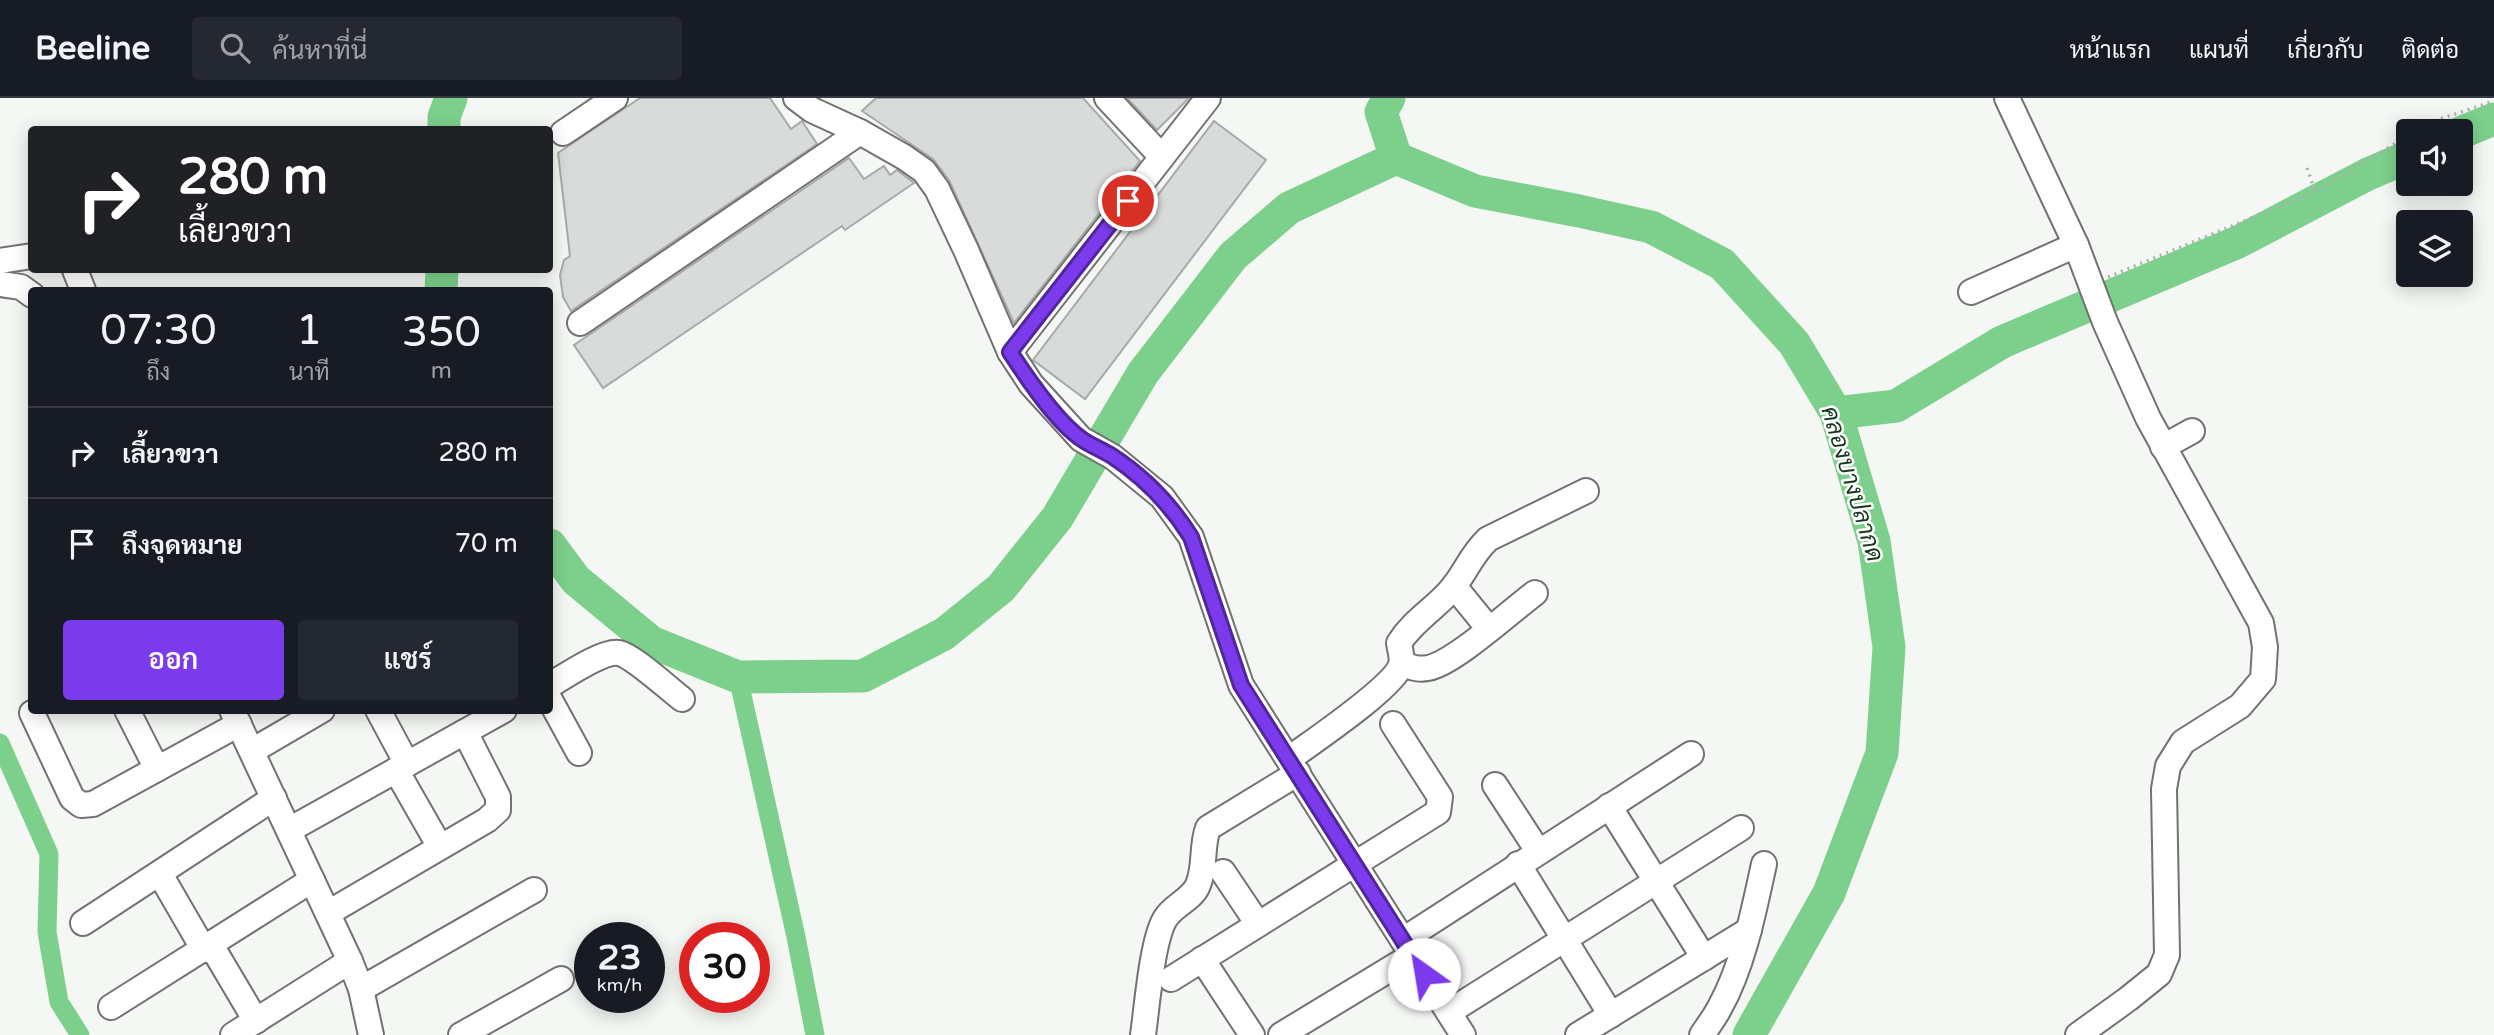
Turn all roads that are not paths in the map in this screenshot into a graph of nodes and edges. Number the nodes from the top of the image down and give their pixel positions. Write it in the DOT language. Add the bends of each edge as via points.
graph roads {
  1 [pos="615,98"];
  2 [pos="796,98"];
  3 [pos="1107,98"];
  4 [pos="1208,98"];
  5 [pos="2007,98"];
  6 [pos="860,132"];
  7 [pos="563,133"];
  8 [pos="1162,157"];
  9 [pos="28,257"];
  10 [pos="0,261"];
  11 [pos="2084,265"];
  12 [pos="0,284"];
  13 [pos="28,292"];
  14 [pos="1971,292"];
  15 [pos="580,323"];
  16 [pos="1010,352"];
  17 [pos="2192,431"];
  18 [pos="2164,447"];
  19 [pos="1586,491"];
  20 [pos="1454,586"];
  21 [pos="1535,593"];
  22 [pos="1489,629"];
  23 [pos="1402,663"];
  24 [pos="553,683"];
  25 [pos="682,699"];
  26 [pos="553,705"];
  27 [pos="32,714"];
  28 [pos="129,714"];
  29 [pos="316,714"];
  30 [pos="379,714"];
  31 [pos="497,714"];
  32 [pos="235,717"];
  33 [pos="1393,724"];
  34 [pos="465,732"];
  35 [pos="252,751"];
  36 [pos="579,753"];
  37 [pos="1691,754"];
  38 [pos="1293,766"];
  39 [pos="402,767"];
  40 [pos="157,769"];
  41 [pos="1495,785"];
  42 [pos="274,798"];
  43 [pos="1609,806"];
  44 [pos="1741,828"];
  45 [pos="289,830"];
  46 [pos="440,847"];
  47 [pos="1528,858"];
  48 [pos="1355,863"];
  49 [pos="1765,864"];
  50 [pos="1223,872"];
  51 [pos="160,874"];
  52 [pos="312,880"];
  53 [pos="1655,882"];
  54 [pos="534,890"];
  55 [pos="328,913"];
  56 [pos="83,923"];
  57 [pos="1258,923"];
  58 [pos="1749,930"];
  59 [pos="1564,940"];
  60 [pos="207,947"];
  61 [pos="1408,948"];
  62 [pos="1704,958"];
  63 [pos="1202,959"];
  64 [pos="350,961"];
  65 [pos="561,979"];
  66 [pos="1171,979"];
  67 [pos="361,989"];
  68 [pos="111,1007"];
  69 [pos="1448,1012"];
  70 [pos="1611,1015"];
  71 [pos="261,1025"];
  72 [pos="233,1035"];
  73 [pos="371,1035"];
  74 [pos="461,1035"];
  75 [pos="1143,1035"];
  76 [pos="1252,1035"];
  77 [pos="1281,1035"];
  78 [pos="1463,1035"];
  79 [pos="1578,1035"];
  80 [pos="1702,1035"];
  81 [pos="2078,1035"];
  1 -- 7 [label="street"];
  2 -- 6 [label="street"];
  3 -- 8 [label="street"];
  4 -- 8 [label="street"];
  5 -- 11 [label="street"];
  6 -- 15 [label="street"];
  6 -- 16 [label="street" via="914,163 930,179"];
  8 -- 16 [label="street"];
  9 -- 10 [label="street"];
  11 -- 14 [label="street"];
  11 -- 18 [label="street" via="2105,322"];
  12 -- 13 [label="street"];
  16 -- 38 [label="street" via="1081,439 1113,457 1177,516 1191,537 1241,685"];
  17 -- 18 [label="street"];
  18 -- 81 [label="street" via="2261,623 2263,679 2241,706 2183,742 2168,766 2164,789 2167,955 2159,974"];
  19 -- 20 [label="street" via="1488,538"];
  20 -- 22 [label="street"];
  20 -- 23 [label="street" via="1407,631 1399,643"];
  21 -- 22 [label="street"];
  22 -- 23 [label="street" via="1451,659 1430,668 1413,669"];
  23 -- 38 [label="street" via="1395,676"];
  24 -- 25 [label="street" via="603,656 619,653"];
  26 -- 36 [label="street"];
  27 -- 40 [label="street" via="72,797 81,805 93,804"];
  28 -- 40 [label="street"];
  29 -- 35 [label="street"];
  30 -- 39 [label="street"];
  31 -- 34 [label="street"];
  32 -- 35 [label="street"];
  32 -- 40 [label="street"];
  33 -- 48 [label="street" via="1440,797 1440,806 1438,812"];
  34 -- 39 [label="street"];
  34 -- 46 [label="street" via="498,797 498,810"];
  35 -- 42 [label="street"];
  37 -- 43 [label="street"];
  38 -- 48 [label="street"];
  38 -- 75 [label="street" via="1208,828 1197,889 1171,910 1158,936"];
  39 -- 45 [label="street"];
  39 -- 46 [label="street"];
  41 -- 47 [label="street"];
  42 -- 45 [label="street"];
  42 -- 51 [label="street"];
  43 -- 47 [label="street"];
  43 -- 53 [label="street"];
  44 -- 53 [label="street"];
  45 -- 52 [label="street"];
  46 -- 55 [label="street"];
  47 -- 59 [label="street"];
  47 -- 61 [label="street"];
  48 -- 57 [label="street"];
  48 -- 61 [label="street"];
  49 -- 58 [label="street"];
  50 -- 57 [label="street"];
  51 -- 56 [label="street"];
  51 -- 60 [label="street"];
  52 -- 55 [label="street"];
  52 -- 60 [label="street"];
  53 -- 59 [label="street"];
  53 -- 62 [label="street"];
  54 -- 67 [label="street"];
  55 -- 64 [label="street"];
  57 -- 63 [label="street"];
  58 -- 62 [label="street"];
  58 -- 80 [label="street" via="1721,1006"];
  59 -- 69 [label="street"];
  59 -- 70 [label="street"];
  60 -- 68 [label="street"];
  60 -- 71 [label="street"];
  61 -- 69 [label="street"];
  61 -- 77 [label="street"];
  62 -- 70 [label="street"];
  63 -- 66 [label="street"];
  63 -- 76 [label="street"];
  64 -- 67 [label="street"];
  64 -- 71 [label="street"];
  65 -- 74 [label="street"];
  67 -- 73 [label="street"];
  69 -- 78 [label="street"];
  70 -- 79 [label="street"];
  71 -- 72 [label="street"];
}
